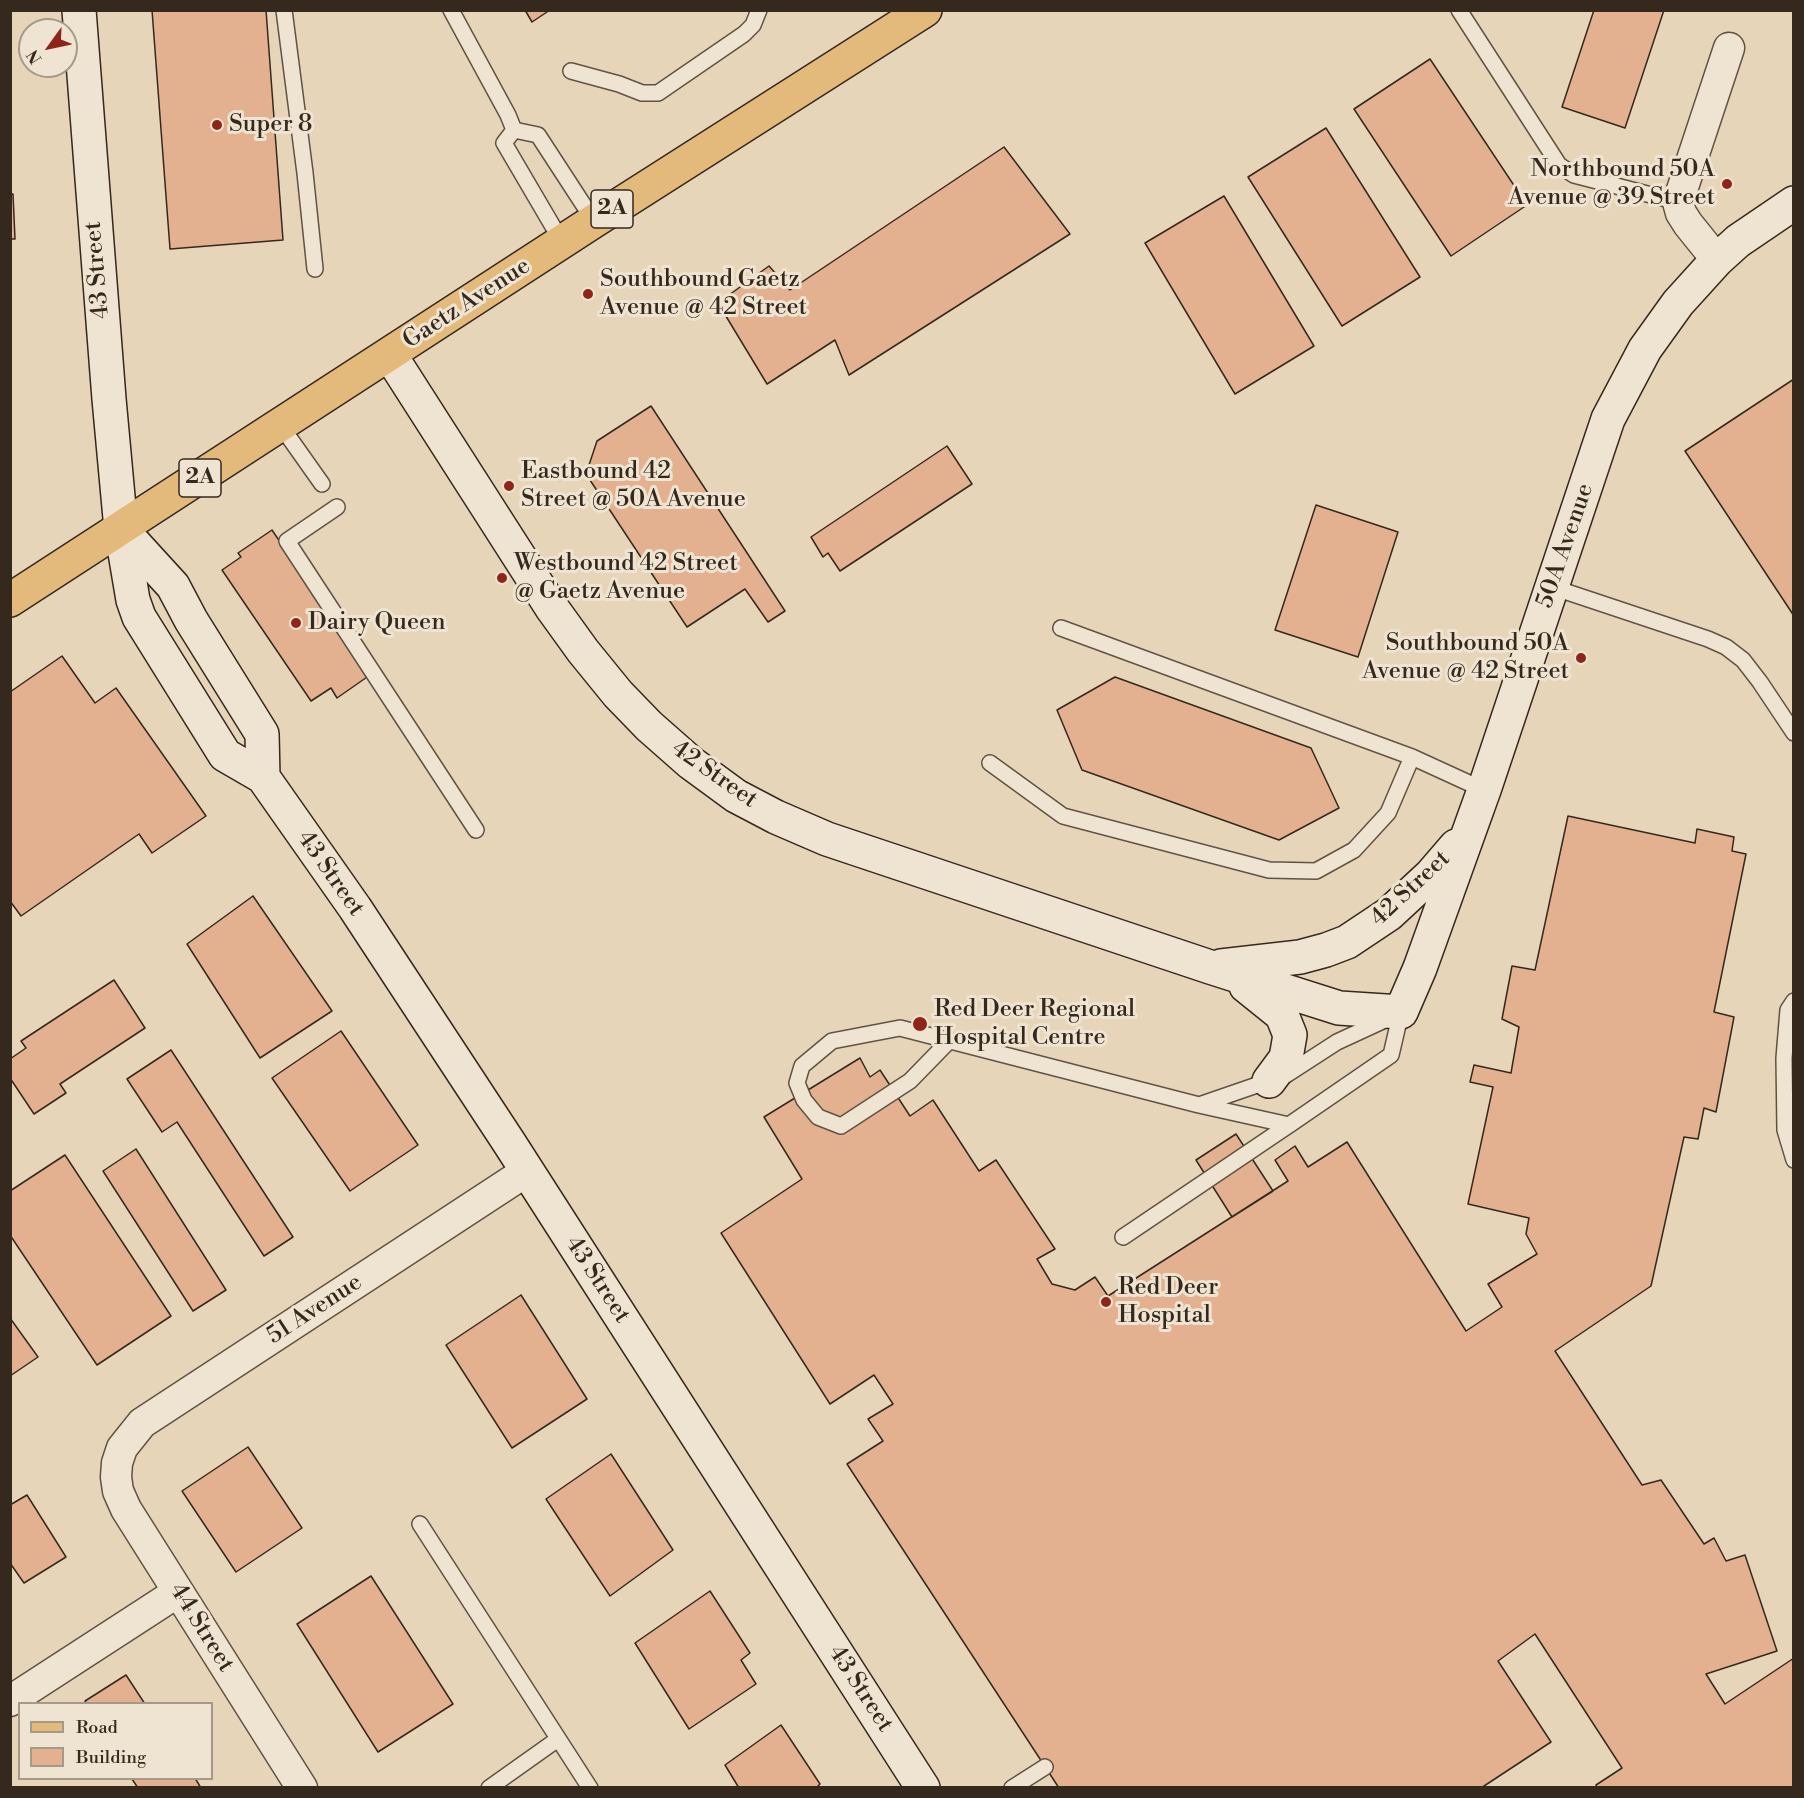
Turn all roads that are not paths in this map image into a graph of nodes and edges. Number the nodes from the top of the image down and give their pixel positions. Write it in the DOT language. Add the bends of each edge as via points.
graph roads {
  1 [pos="79,10"];
  2 [pos="284,10"];
  3 [pos="451,10"];
  4 [pos="759,10"];
  5 [pos="881,10"];
  6 [pos="925,10"];
  7 [pos="1459,10"];
  8 [pos="1729,48"];
  9 [pos="837,66"];
  10 [pos="571,71"];
  11 [pos="514,130"];
  12 [pos="1678,202"];
  13 [pos="1794,202"];
  14 [pos="594,221"];
  15 [pos="562,242"];
  16 [pos="1717,260"];
  17 [pos="315,269"];
  18 [pos="390,355"];
  19 [pos="281,426"];
  20 [pos="322,484"];
  21 [pos="337,507"];
  22 [pos="121,529"];
  23 [pos="1552,587"];
  24 [pos="10,600"];
  25 [pos="1061,628"];
  26 [pos="1794,733"];
  27 [pos="1412,758"];
  28 [pos="990,763"];
  29 [pos="263,777"];
  30 [pos="1484,790"];
  31 [pos="476,830"];
  32 [pos="1467,833"];
  33 [pos="1210,967"];
  34 [pos="1794,1001"];
  35 [pos="1401,1012"];
  36 [pos="949,1041"];
  37 [pos="1269,1081"];
  38 [pos="1199,1105"];
  39 [pos="1289,1125"];
  40 [pos="1794,1160"];
  41 [pos="527,1171"];
  42 [pos="1123,1238"];
  43 [pos="117,1462"];
  44 [pos="420,1524"];
  45 [pos="178,1592"];
  46 [pos="10,1701"];
  47 [pos="558,1739"];
  48 [pos="1045,1767"];
  49 [pos="302,1788"];
  50 [pos="489,1788"];
  51 [pos="590,1788"];
  52 [pos="923,1788"];
  53 [pos="1012,1788"];
  1 -- 22 [label="street, 43 Street"];
  2 -- 17 [label="lane"];
  3 -- 11 [label="lane"];
  4 -- 10 [label="lane" via="744,34 657,93 642,93"];
  5 -- 9 [label="main road"];
  6 -- 9 [label="main road, Gaetz Avenue / 2A"];
  7 -- 12 [label="lane" via="1559,165 1574,175"];
  8 -- 12 [label="street"];
  9 -- 14 [label="main road, Gaetz Avenue / 2A"];
  11 -- 14 [label="lane" via="538,135"];
  11 -- 15 [label="lane" via="504,143"];
  12 -- 16 [label="street" via="1688,224"];
  13 -- 16 [label="street, 50A Avenue"];
  14 -- 15 [label="main road, Gaetz Avenue / 2A"];
  15 -- 18 [label="main road, Gaetz Avenue / 2A"];
  16 -- 23 [label="street, 50A Avenue" via="1678,303 1645,349 1608,419"];
  18 -- 19 [label="main road, Gaetz Avenue / 2A"];
  18 -- 33 [label="street, 42 Street" via="583,651 618,694 691,763 736,795 827,839"];
  19 -- 20 [label="lane"];
  19 -- 22 [label="main road, Gaetz Avenue / 2A"];
  21 -- 31 [label="lane" via="286,542"];
  22 -- 24 [label="main road, Gaetz Avenue / 2A"];
  22 -- 29 [label="street" via="173,586 262,734"];
  22 -- 29 [label="street, 43 Street" via="133,600 148,634 225,755"];
  23 -- 26 [label="lane" via="1726,647 1743,660"];
  23 -- 30 [label="street, 50A Avenue"];
  25 -- 27 [label="lane"];
  27 -- 28 [label="lane" via="1388,813 1354,850 1316,871 1269,870 1063,816"];
  27 -- 30 [label="lane"];
  29 -- 41 [label="street, 43 Street" via="356,908"];
  30 -- 32 [label="street, 50A Avenue"];
  32 -- 33 [label="street, 42 Street" via="1431,875 1389,914 1347,942 1300,957"];
  32 -- 35 [label="street, 50A Avenue"];
  33 -- 35 [label="street, 42 Street" via="1340,1008"];
  33 -- 37 [label="street" via="1248,987 1282,1015 1288,1026 1286,1058"];
  34 -- 40 [label="lane" via="1788,1010 1784,1058 1785,1130"];
  35 -- 37 [label="lane" via="1337,1042 1287,1076"];
  35 -- 39 [label="lane" via="1391,1055"];
  36 -- 36 [label="lane" via="900,1028 832,1041 802,1066 797,1083 818,1117 841,1126 910,1081"];
  36 -- 38 [label="lane"];
  37 -- 38 [label="lane"];
  38 -- 39 [label="lane"];
  39 -- 42 [label="lane"];
  41 -- 43 [label="street, 51 Avenue" via="142,1423"];
  41 -- 52 [label="street, 43 Street"];
  43 -- 45 [label="street, 44 Street" via="118,1491 126,1509"];
  44 -- 47 [label="lane"];
  45 -- 46 [label="street"];
  45 -- 49 [label="street, 44 Street"];
  47 -- 50 [label="lane"];
  47 -- 51 [label="lane"];
  48 -- 53 [label="lane"];
}
